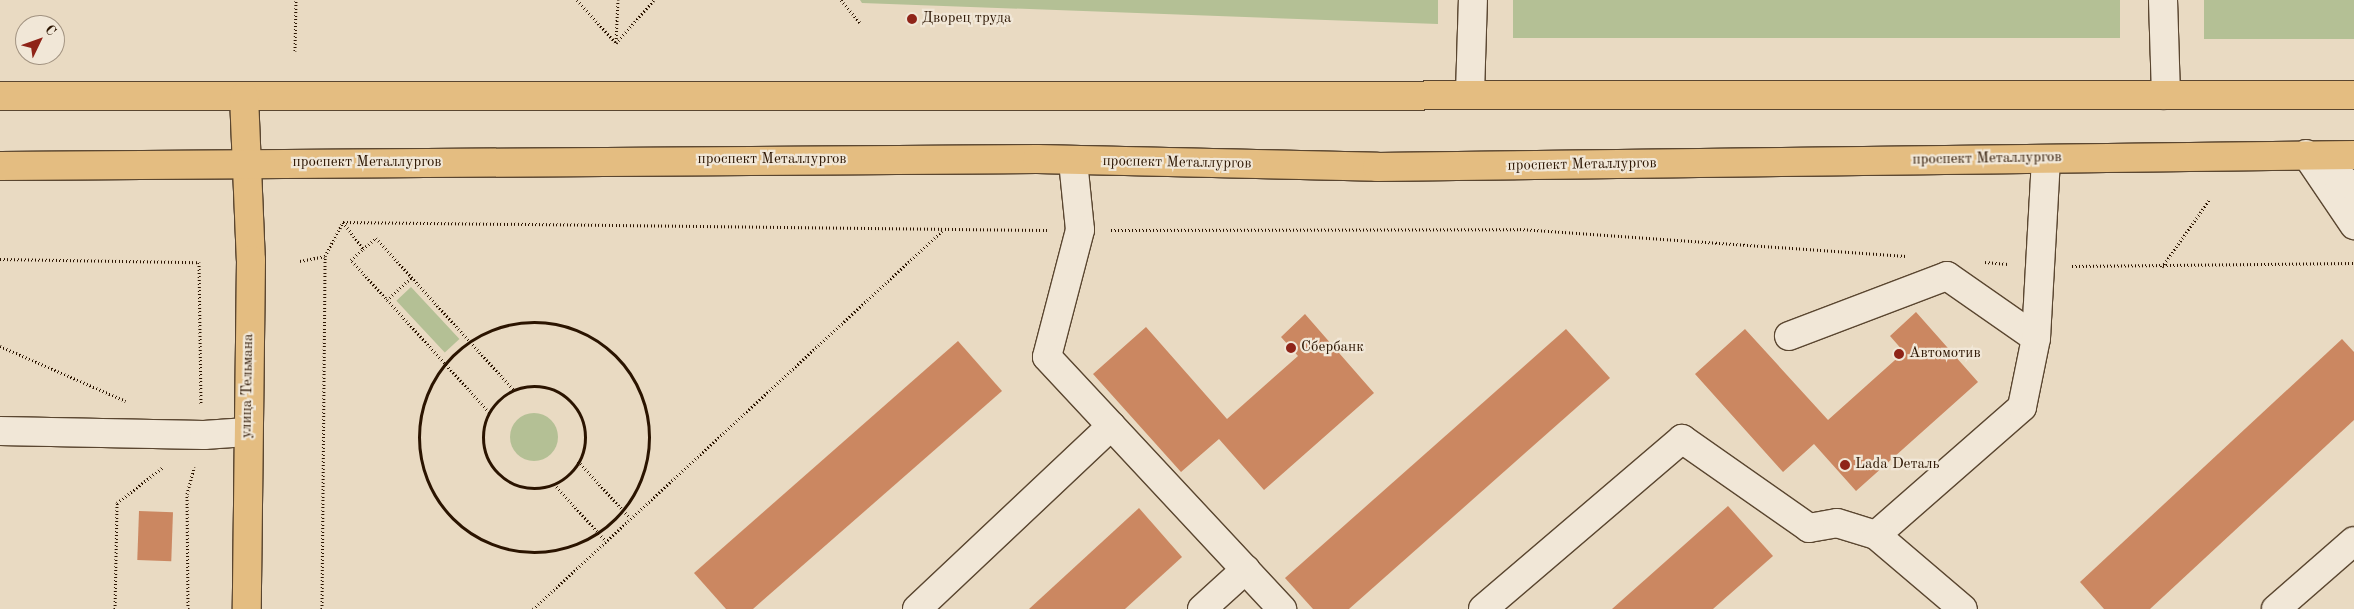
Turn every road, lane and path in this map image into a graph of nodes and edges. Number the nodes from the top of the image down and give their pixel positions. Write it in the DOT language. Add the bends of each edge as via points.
graph roads {
  1 [pos="296,0"];
  2 [pos="577,0"];
  3 [pos="618,0"];
  4 [pos="654,0"];
  5 [pos="841,0"];
  6 [pos="1473,0"];
  7 [pos="2163,0"];
  8 [pos="860,23"];
  9 [pos="616,43"];
  10 [pos="295,52"];
  11 [pos="1470,93"];
  12 [pos="2354,95"];
  13 [pos="0,96"];
  14 [pos="244,96"];
  15 [pos="2166,96"];
  16 [pos="2306,154"];
  17 [pos="2354,155"];
  18 [pos="2046,159"];
  19 [pos="1073,161"];
  20 [pos="245,163"];
  21 [pos="0,166"];
  22 [pos="2354,187"];
  23 [pos="2210,199"];
  24 [pos="343,222"];
  25 [pos="2354,225"];
  26 [pos="942,230"];
  27 [pos="1080,230"];
  28 [pos="363,249"];
  29 [pos="325,256"];
  30 [pos="1912,257"];
  31 [pos="0,259"];
  32 [pos="300,261"];
  33 [pos="199,262"];
  34 [pos="1981,262"];
  35 [pos="2354,263"];
  36 [pos="2040,266"];
  37 [pos="2162,267"];
  38 [pos="412,277"];
  39 [pos="387,300"];
  40 [pos="1789,336"];
  41 [pos="2036,338"];
  42 [pos="470,342"];
  43 [pos="0,346"];
  44 [pos="445,363"];
  45 [pos="514,390"];
  46 [pos="133,404"];
  47 [pos="489,412"];
  48 [pos="1111,426"];
  49 [pos="0,431"];
  50 [pos="247,432"];
  51 [pos="204,435"];
  52 [pos="578,462"];
  53 [pos="554,483"];
  54 [pos="622,510"];
  55 [pos="630,518"];
  56 [pos="598,532"];
  57 [pos="1876,535"];
  58 [pos="605,540"];
  59 [pos="2354,541"];
  60 [pos="1246,570"];
  61 [pos="115,609"];
  62 [pos="247,609"];
  63 [pos="322,609"];
  64 [pos="533,609"];
  65 [pos="916,609"];
  66 [pos="1202,609"];
  67 [pos="1282,609"];
  68 [pos="1483,609"];
  69 [pos="1963,609"];
  70 [pos="2276,609"];
  1 -- 10 [label="path"];
  2 -- 9 [label="path"];
  3 -- 9 [label="path"];
  4 -- 9 [label="path"];
  5 -- 8 [label="path"];
  6 -- 11 [label="lane"];
  7 -- 15 [label="lane"];
  11 -- 14 [label="main road"];
  11 -- 15 [label="main road"];
  12 -- 15 [label="main road"];
  13 -- 14 [label="main road"];
  14 -- 20 [label="main road, улица Тельмана"];
  16 -- 17 [label="main road, проспект Металлургов"];
  16 -- 18 [label="main road, проспект Металлургов"];
  16 -- 22 [label="lane"];
  16 -- 25 [label="lane"];
  18 -- 19 [label="main road, проспект Металлургов" via="1377,167"];
  18 -- 36 [label="lane"];
  19 -- 20 [label="main road, проспект Металлургов"];
  19 -- 27 [label="lane"];
  20 -- 21 [label="main road, проспект Металлургов"];
  20 -- 50 [label="main road, улица Тельмана" via="251,260"];
  23 -- 37 [label="path"];
  24 -- 26 [label="path"];
  24 -- 28 [label="path"];
  24 -- 29 [label="path"];
  26 -- 27 [label="path"];
  26 -- 55 [label="path"];
  27 -- 30 [label="path" via="1520,230"];
  27 -- 48 [label="lane" via="1047,357"];
  28 -- 38 [label="path" via="376,238"];
  28 -- 39 [label="path" via="351,260"];
  29 -- 32 [label="path"];
  29 -- 63 [label="path"];
  31 -- 33 [label="path"];
  34 -- 36 [label="path"];
  35 -- 37 [label="path"];
  36 -- 37 [label="path"];
  36 -- 41 [label="lane"];
  38 -- 39 [label="path"];
  38 -- 42 [label="path"];
  39 -- 44 [label="path"];
  40 -- 41 [label="lane" via="1947,276"];
  41 -- 57 [label="lane" via="2022,406"];
  42 -- 44 [label="path"];
  42 -- 45 [label="path"];
  42 -- 54 [label="path" via="498,327 545,322 591,336 627,369 647,412 650,437 639,484"];
  43 -- 46 [label="path"];
  44 -- 47 [label="path"];
  44 -- 56 [label="path" via="428,390 418,437 428,484 457,523 498,547 522,552 570,547"];
  45 -- 47 [label="path"];
  45 -- 52 [label="path" via="544,387 572,402 584,431"];
  47 -- 53 [label="path" via="483,442 496,471 523,487"];
  48 -- 60 [label="lane"];
  48 -- 65 [label="lane"];
  49 -- 51 [label="lane"];
  50 -- 51 [label="lane"];
  50 -- 62 [label="main road, улица Тельмана"];
  51 -- 61 [label="path" via="117,504"];
  52 -- 53 [label="path"];
  52 -- 54 [label="path"];
  53 -- 56 [label="path"];
  54 -- 55 [label="path"];
  54 -- 56 [label="path"];
  55 -- 58 [label="path"];
  56 -- 58 [label="path"];
  57 -- 68 [label="lane" via="1837,523 1809,528 1682,439"];
  57 -- 69 [label="lane"];
  58 -- 64 [label="path"];
  59 -- 70 [label="lane"];
  60 -- 66 [label="lane"];
  60 -- 67 [label="lane"];
}
